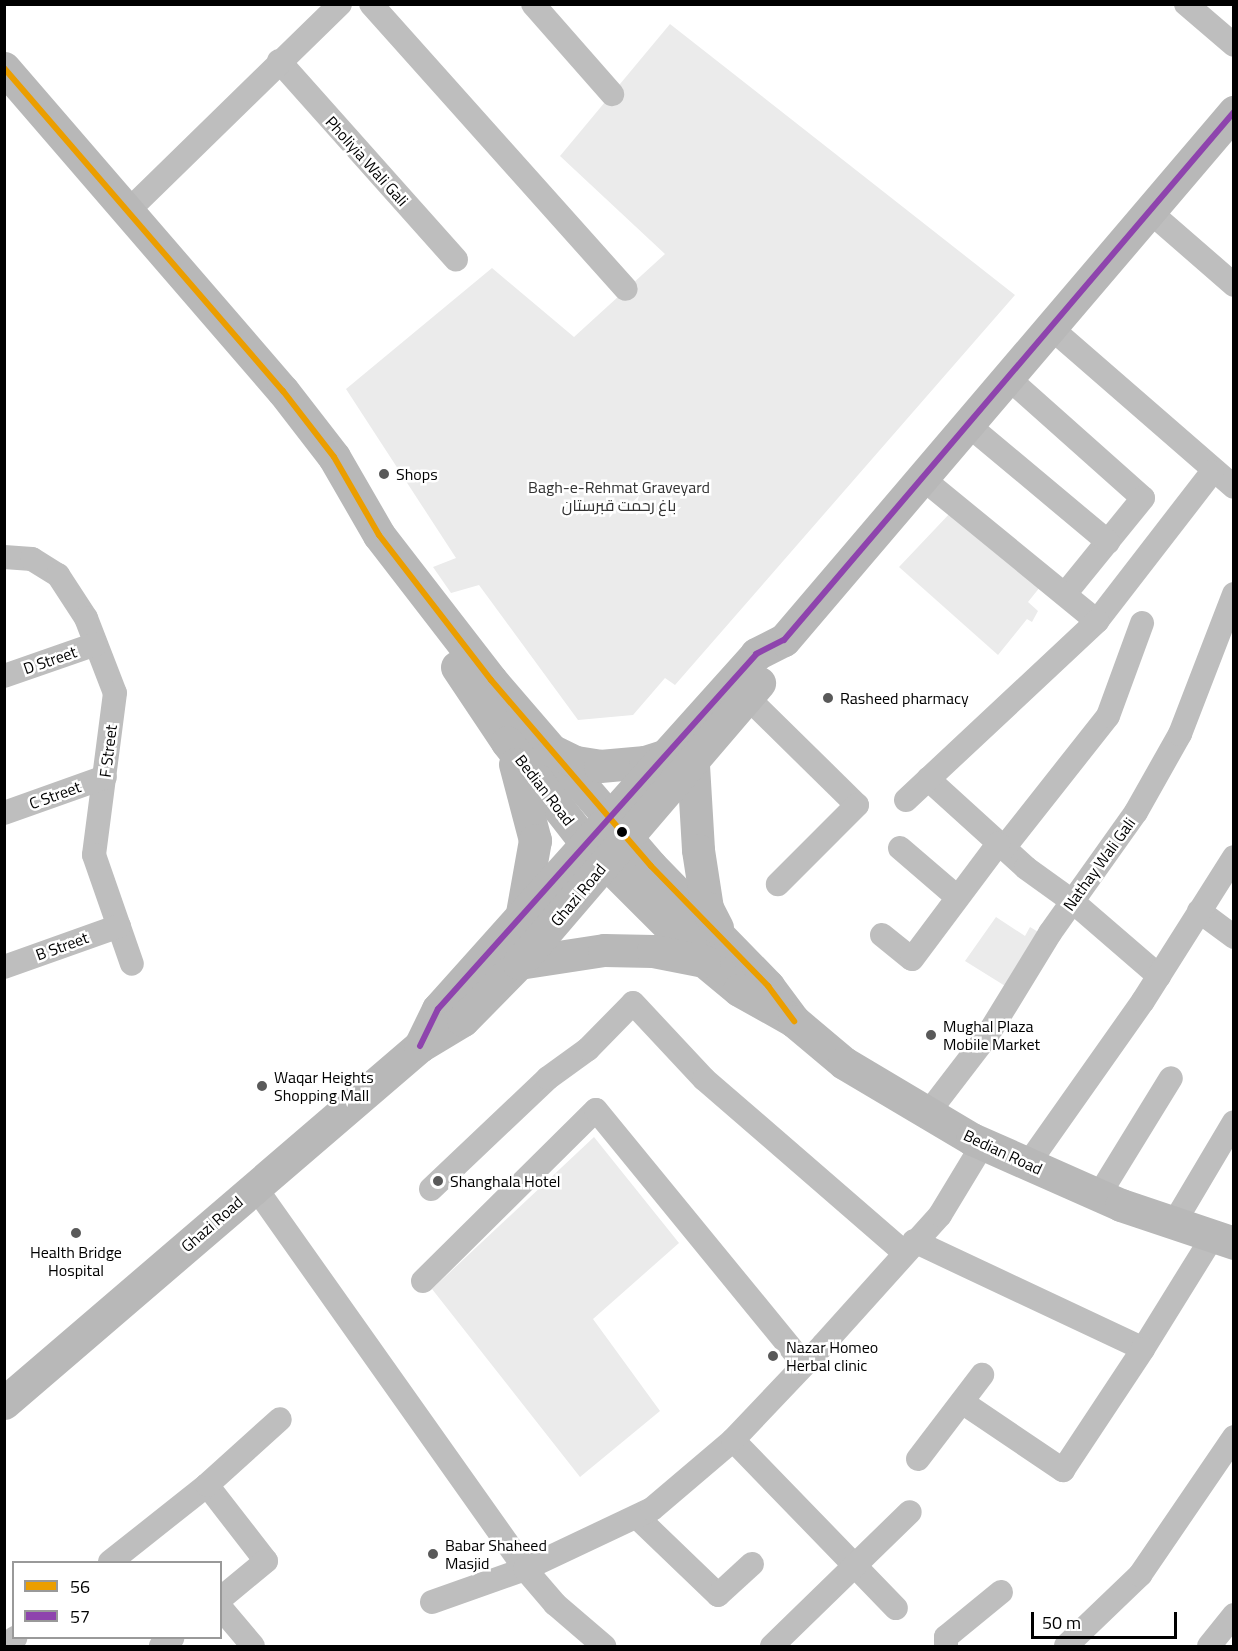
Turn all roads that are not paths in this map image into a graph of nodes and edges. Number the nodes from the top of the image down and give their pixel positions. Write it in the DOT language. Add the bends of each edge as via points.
graph roads {
  1 [pos="340,4"];
  2 [pos="371,4"];
  3 [pos="533,4"];
  4 [pos="1185,4"];
  5 [pos="1233,45"];
  6 [pos="279,61"];
  7 [pos="4,68"];
  8 [pos="612,94"];
  9 [pos="1233,112"];
  10 [pos="1149,211"];
  11 [pos="128,212"];
  12 [pos="456,260"];
  13 [pos="1233,285"];
  14 [pos="626,289"];
  15 [pos="1050,327"];
  16 [pos="1007,377"];
  17 [pos="967,424"];
  18 [pos="1212,472"];
  19 [pos="922,478"];
  20 [pos="1233,488"];
  21 [pos="1108,542"];
  22 [pos="4,557"];
  23 [pos="400,563"];
  24 [pos="1065,594"];
  25 [pos="1233,594"];
  26 [pos="1097,621"];
  27 [pos="1142,623"];
  28 [pos="784,640"];
  29 [pos="96,644"];
  30 [pos="4,676"];
  31 [pos="747,698"];
  32 [pos="507,742"];
  33 [pos="553,751"];
  34 [pos="680,760"];
  35 [pos="105,777"];
  36 [pos="928,780"];
  37 [pos="906,800"];
  38 [pos="4,813"];
  39 [pos="620,828"];
  40 [pos="1000,846"];
  41 [pos="900,848"];
  42 [pos="596,853"];
  43 [pos="1233,857"];
  44 [pos="778,884"];
  45 [pos="957,897"];
  46 [pos="1072,901"];
  47 [pos="1199,911"];
  48 [pos="521,914"];
  49 [pos="119,926"];
  50 [pos="882,934"];
  51 [pos="1233,937"];
  52 [pos="713,949"];
  53 [pos="519,963"];
  54 [pos="132,964"];
  55 [pos="4,967"];
  56 [pos="1159,976"];
  57 [pos="420,1046"];
  58 [pos="1171,1078"];
  59 [pos="928,1113"];
  60 [pos="1233,1122"];
  61 [pos="983,1144"];
  62 [pos="1028,1164"];
  63 [pos="255,1187"];
  64 [pos="431,1189"];
  65 [pos="1099,1195"];
  66 [pos="1174,1223"];
  67 [pos="1223,1239"];
  68 [pos="909,1247"];
  69 [pos="423,1281"];
  70 [pos="1143,1349"];
  71 [pos="804,1364"];
  72 [pos="982,1375"];
  73 [pos="8,1390"];
  74 [pos="962,1402"];
  75 [pos="280,1419"];
  76 [pos="1233,1437"];
  77 [pos="733,1440"];
  78 [pos="918,1459"];
  79 [pos="207,1485"];
  80 [pos="910,1512"];
  81 [pos="638,1518"];
  82 [pos="112,1561"];
  83 [pos="752,1564"];
  84 [pos="855,1568"];
  85 [pos="525,1569"];
  86 [pos="1001,1592"];
  87 [pos="222,1597"];
  88 [pos="432,1602"];
  89 [pos="896,1608"];
  90 [pos="222,1609"];
  91 [pos="1233,1614"];
  92 [pos="253,1647"];
  93 [pos="604,1647"];
  94 [pos="772,1647"];
  95 [pos="946,1647"];
  96 [pos="1066,1647"];
  97 [pos="1209,1647"];
  1 -- 6 [label="street"];
  2 -- 14 [label="street"];
  3 -- 8 [label="street"];
  4 -- 5 [label="street"];
  6 -- 11 [label="street"];
  6 -- 12 [label="street, Pholiyia Wali Gali"];
  7 -- 11 [label="main road, Bedian Road"];
  9 -- 10 [label="main road"];
  10 -- 13 [label="street"];
  10 -- 15 [label="main road"];
  11 -- 23 [label="main road, Bedian Road" via="334,457"];
  15 -- 16 [label="main road"];
  15 -- 18 [label="street"];
  16 -- 17 [label="main road"];
  16 -- 21 [label="street" via="1143,498"];
  17 -- 19 [label="main road"];
  17 -- 21 [label="street"];
  18 -- 20 [label="street"];
  18 -- 26 [label="street"];
  19 -- 24 [label="street"];
  19 -- 28 [label="main road"];
  21 -- 24 [label="street"];
  22 -- 29 [label="street, F Street" via="32,559 58,575 86,618"];
  23 -- 32 [label="main road, Bedian Road" via="417,603"];
  23 -- 33 [label="main road, Bedian Road"];
  24 -- 26 [label="street"];
  25 -- 46 [label="street, Nathay Wali Gali" via="1180,734 1136,812"];
  26 -- 36 [label="street"];
  27 -- 40 [label="street" via="1108,716"];
  28 -- 31 [label="main road" via="768,674"];
  28 -- 34 [label="main road" via="756,654"];
  29 -- 30 [label="street, D Street"];
  29 -- 35 [label="street, F Street" via="115,693"];
  31 -- 34 [label="main road"];
  31 -- 44 [label="street" via="857,805"];
  32 -- 42 [label="main road, Bedian Road"];
  32 -- 48 [label="main road" via="527,800 535,840"];
  33 -- 34 [label="main road" via="576,762 600,766"];
  33 -- 39 [label="main road, Bedian Road"];
  34 -- 39 [label="main road, Ghazi Road"];
  34 -- 52 [label="main road"];
  35 -- 38 [label="street, C Street"];
  35 -- 49 [label="street, F Street" via="94,855"];
  36 -- 37 [label="street"];
  36 -- 40 [label="street"];
  39 -- 42 [label="main road, Ghazi Road"];
  39 -- 52 [label="main road, Bedian Road"];
  40 -- 45 [label="street"];
  40 -- 46 [label="street"];
  41 -- 45 [label="street"];
  42 -- 48 [label="main road, Ghazi Road"];
  42 -- 52 [label="main road, Bedian Road"];
  42 -- 53 [label="main road, Ghazi Road"];
  43 -- 47 [label="street"];
  45 -- 50 [label="street" via="912,959"];
  46 -- 56 [label="street"];
  46 -- 59 [label="street, Nathay Wali Gali" via="987,1036"];
  47 -- 51 [label="street"];
  47 -- 56 [label="street"];
  48 -- 57 [label="main road, Ghazi Road" via="438,1009"];
  49 -- 54 [label="street, F Street"];
  49 -- 55 [label="street, B Street"];
  52 -- 53 [label="main road" via="604,950"];
  52 -- 59 [label="main road, Bedian Road" via="768,986 794,1021 844,1064"];
  53 -- 57 [label="main road, Ghazi Road" via="463,1020"];
  56 -- 62 [label="street"];
  57 -- 63 [label="main road, Ghazi Road"];
  58 -- 65 [label="street"];
  59 -- 61 [label="main road, Bedian Road"];
  60 -- 66 [label="street"];
  61 -- 62 [label="main road, Bedian Road"];
  61 -- 68 [label="street" via="940,1215"];
  62 -- 65 [label="main road, Bedian Road"];
  63 -- 73 [label="main road, Ghazi Road"];
  63 -- 85 [label="street"];
  64 -- 68 [label="street" via="548,1078 588,1049 633,1003 704,1079"];
  65 -- 66 [label="main road, Bedian Road"];
  66 -- 67 [label="main road, Bedian Road"];
  67 -- 70 [label="street"];
  68 -- 70 [label="street"];
  68 -- 71 [label="street"];
  69 -- 71 [label="street" via="596,1110"];
  70 -- 74 [label="street" via="1063,1470"];
  71 -- 77 [label="street"];
  72 -- 74 [label="street"];
  74 -- 78 [label="street"];
  75 -- 79 [label="street"];
  76 -- 96 [label="street" via="1140,1575"];
  77 -- 81 [label="street"];
  77 -- 84 [label="street"];
  79 -- 82 [label="street"];
  79 -- 87 [label="street" via="266,1561"];
  80 -- 84 [label="street"];
  81 -- 83 [label="street" via="718,1595"];
  81 -- 85 [label="street"];
  84 -- 89 [label="street"];
  84 -- 94 [label="street"];
  85 -- 88 [label="street"];
  85 -- 93 [label="street" via="555,1604"];
  86 -- 95 [label="street" via="946,1637"];
  90 -- 92 [label="street"];
  91 -- 97 [label="street"];
}
